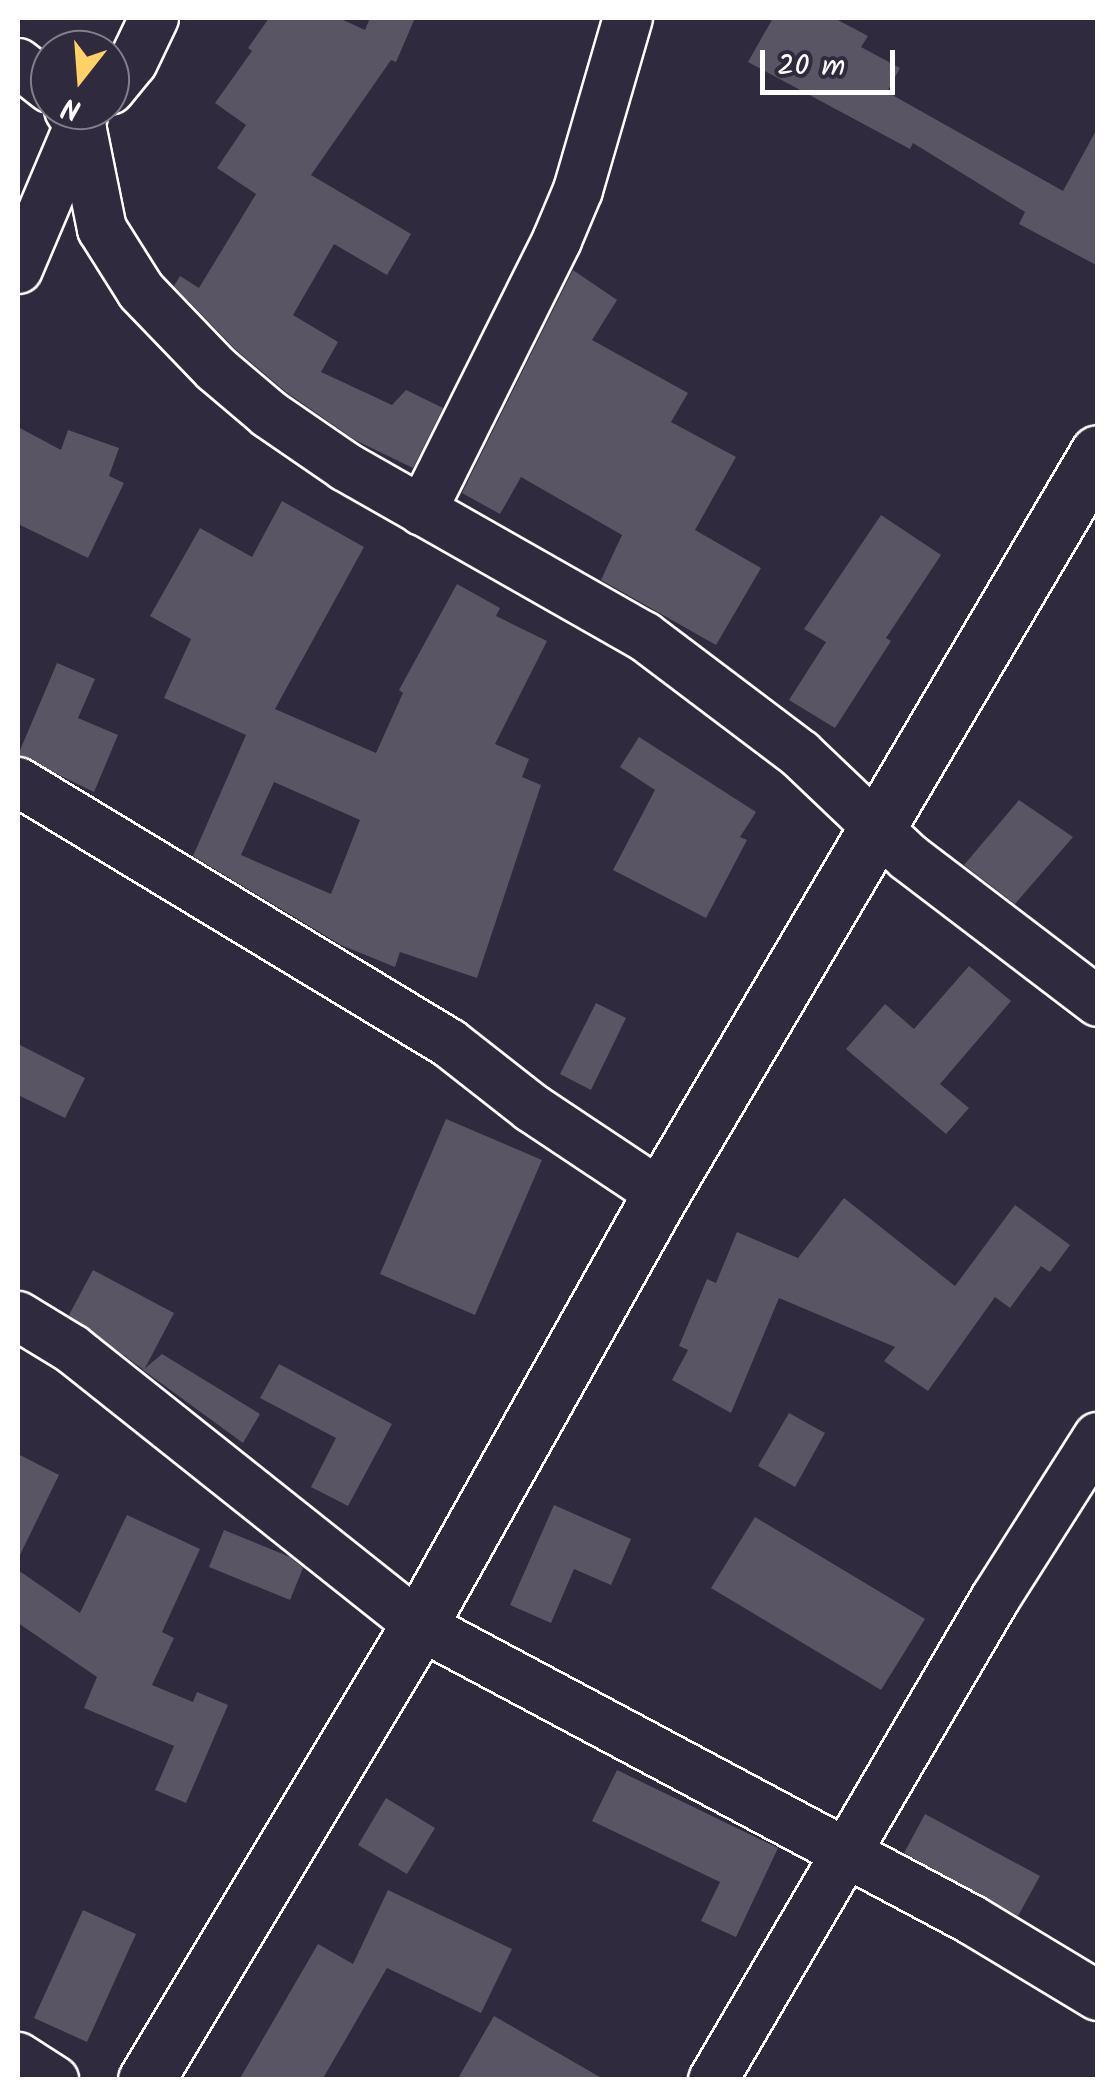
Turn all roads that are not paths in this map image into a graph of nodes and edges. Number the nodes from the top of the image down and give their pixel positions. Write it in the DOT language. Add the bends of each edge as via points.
graph roads {
  1 [pos="154,18"];
  2 [pos="628,18"];
  3 [pos="130,64"];
  4 [pos="69,130"];
  5 [pos="84,130"];
  6 [pos="18,268"];
  7 [pos="1098,453"];
  8 [pos="422,512"];
  9 [pos="18,782"];
  10 [pos="877,829"];
  11 [pos="1098,1002"];
  12 [pos="661,1194"];
  13 [pos="18,1316"];
  14 [pos="1098,1438"];
  15 [pos="419,1625"];
  16 [pos="847,1856"];
  17 [pos="1098,1996"];
  18 [pos="18,2057"];
  19 [pos="54,2080"];
  20 [pos="146,2080"];
  21 [pos="713,2080"];
  1 -- 3 [label="street"];
  2 -- 8 [label="street" via="578,190"];
  4 -- 6 [label="street"];
  5 -- 8 [label="street" via="102,229 141,292 270,414"];
  7 -- 10 [label="street"];
  8 -- 10 [label="street" via="644,636 800,754"];
  9 -- 12 [label="street" via="449,1043"];
  10 -- 11 [label="street"];
  10 -- 12 [label="street"];
  12 -- 15 [label="street"];
  13 -- 15 [label="street" via="72,1349"];
  14 -- 16 [label="street"];
  15 -- 16 [label="street"];
  15 -- 20 [label="street"];
  16 -- 17 [label="street"];
  16 -- 21 [label="street"];
  18 -- 19 [label="street"];
}
